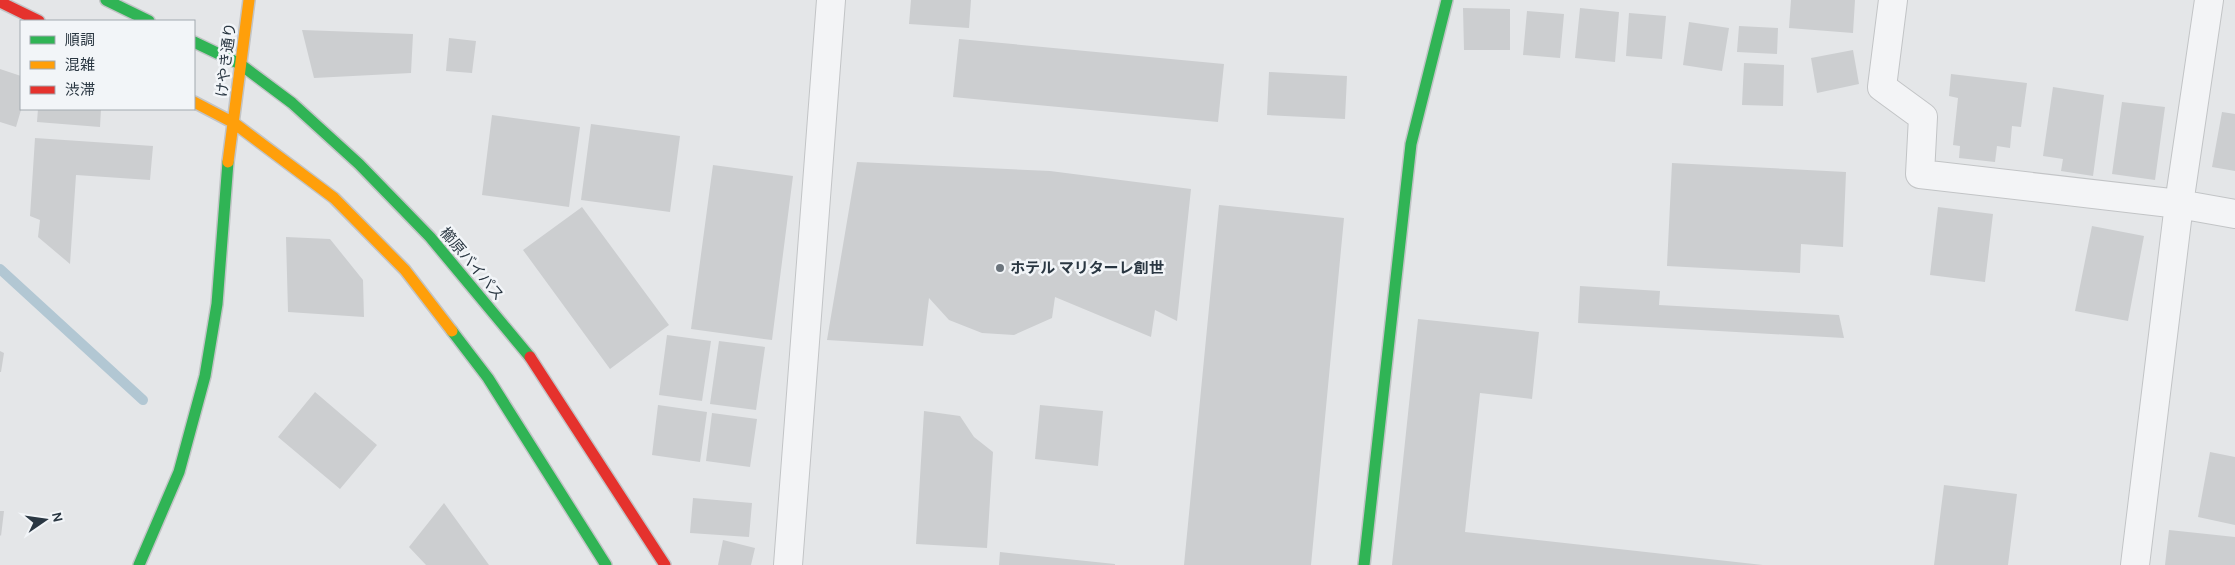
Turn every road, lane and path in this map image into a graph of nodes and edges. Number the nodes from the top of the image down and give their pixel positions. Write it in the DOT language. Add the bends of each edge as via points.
graph roads {
  1 [pos="106,0"];
  2 [pos="249,0"];
  3 [pos="831,0"];
  4 [pos="1447,0"];
  5 [pos="1893,0"];
  6 [pos="2210,0"];
  7 [pos="0,2"];
  8 [pos="37,20"];
  9 [pos="147,20"];
  10 [pos="195,42"];
  11 [pos="240,64"];
  12 [pos="195,103"];
  13 [pos="234,123"];
  14 [pos="2179,204"];
  15 [pos="2235,214"];
  16 [pos="139,565"];
  17 [pos="606,565"];
  18 [pos="665,565"];
  19 [pos="788,565"];
  20 [pos="1364,565"];
  21 [pos="2135,565"];
  1 -- 9 [label="street"];
  2 -- 11 [label="street, けやき通り"];
  3 -- 19 [label="street"];
  4 -- 20 [label="street" via="1411,144"];
  5 -- 14 [label="street" via="1882,87 1923,117 1920,174"];
  6 -- 14 [label="street"];
  7 -- 8 [label="street"];
  10 -- 11 [label="street, 櫛原バイパス"];
  11 -- 13 [label="street, けやき通り"];
  11 -- 18 [label="street, 櫛原バイパス" via="292,102 359,164 437,245 532,358"];
  12 -- 13 [label="street"];
  13 -- 16 [label="street, けやき通り" via="225,188 216,304 205,376 179,472"];
  13 -- 17 [label="street" via="334,198 404,270 488,378"];
  14 -- 15 [label="street"];
  14 -- 21 [label="street"];
}
